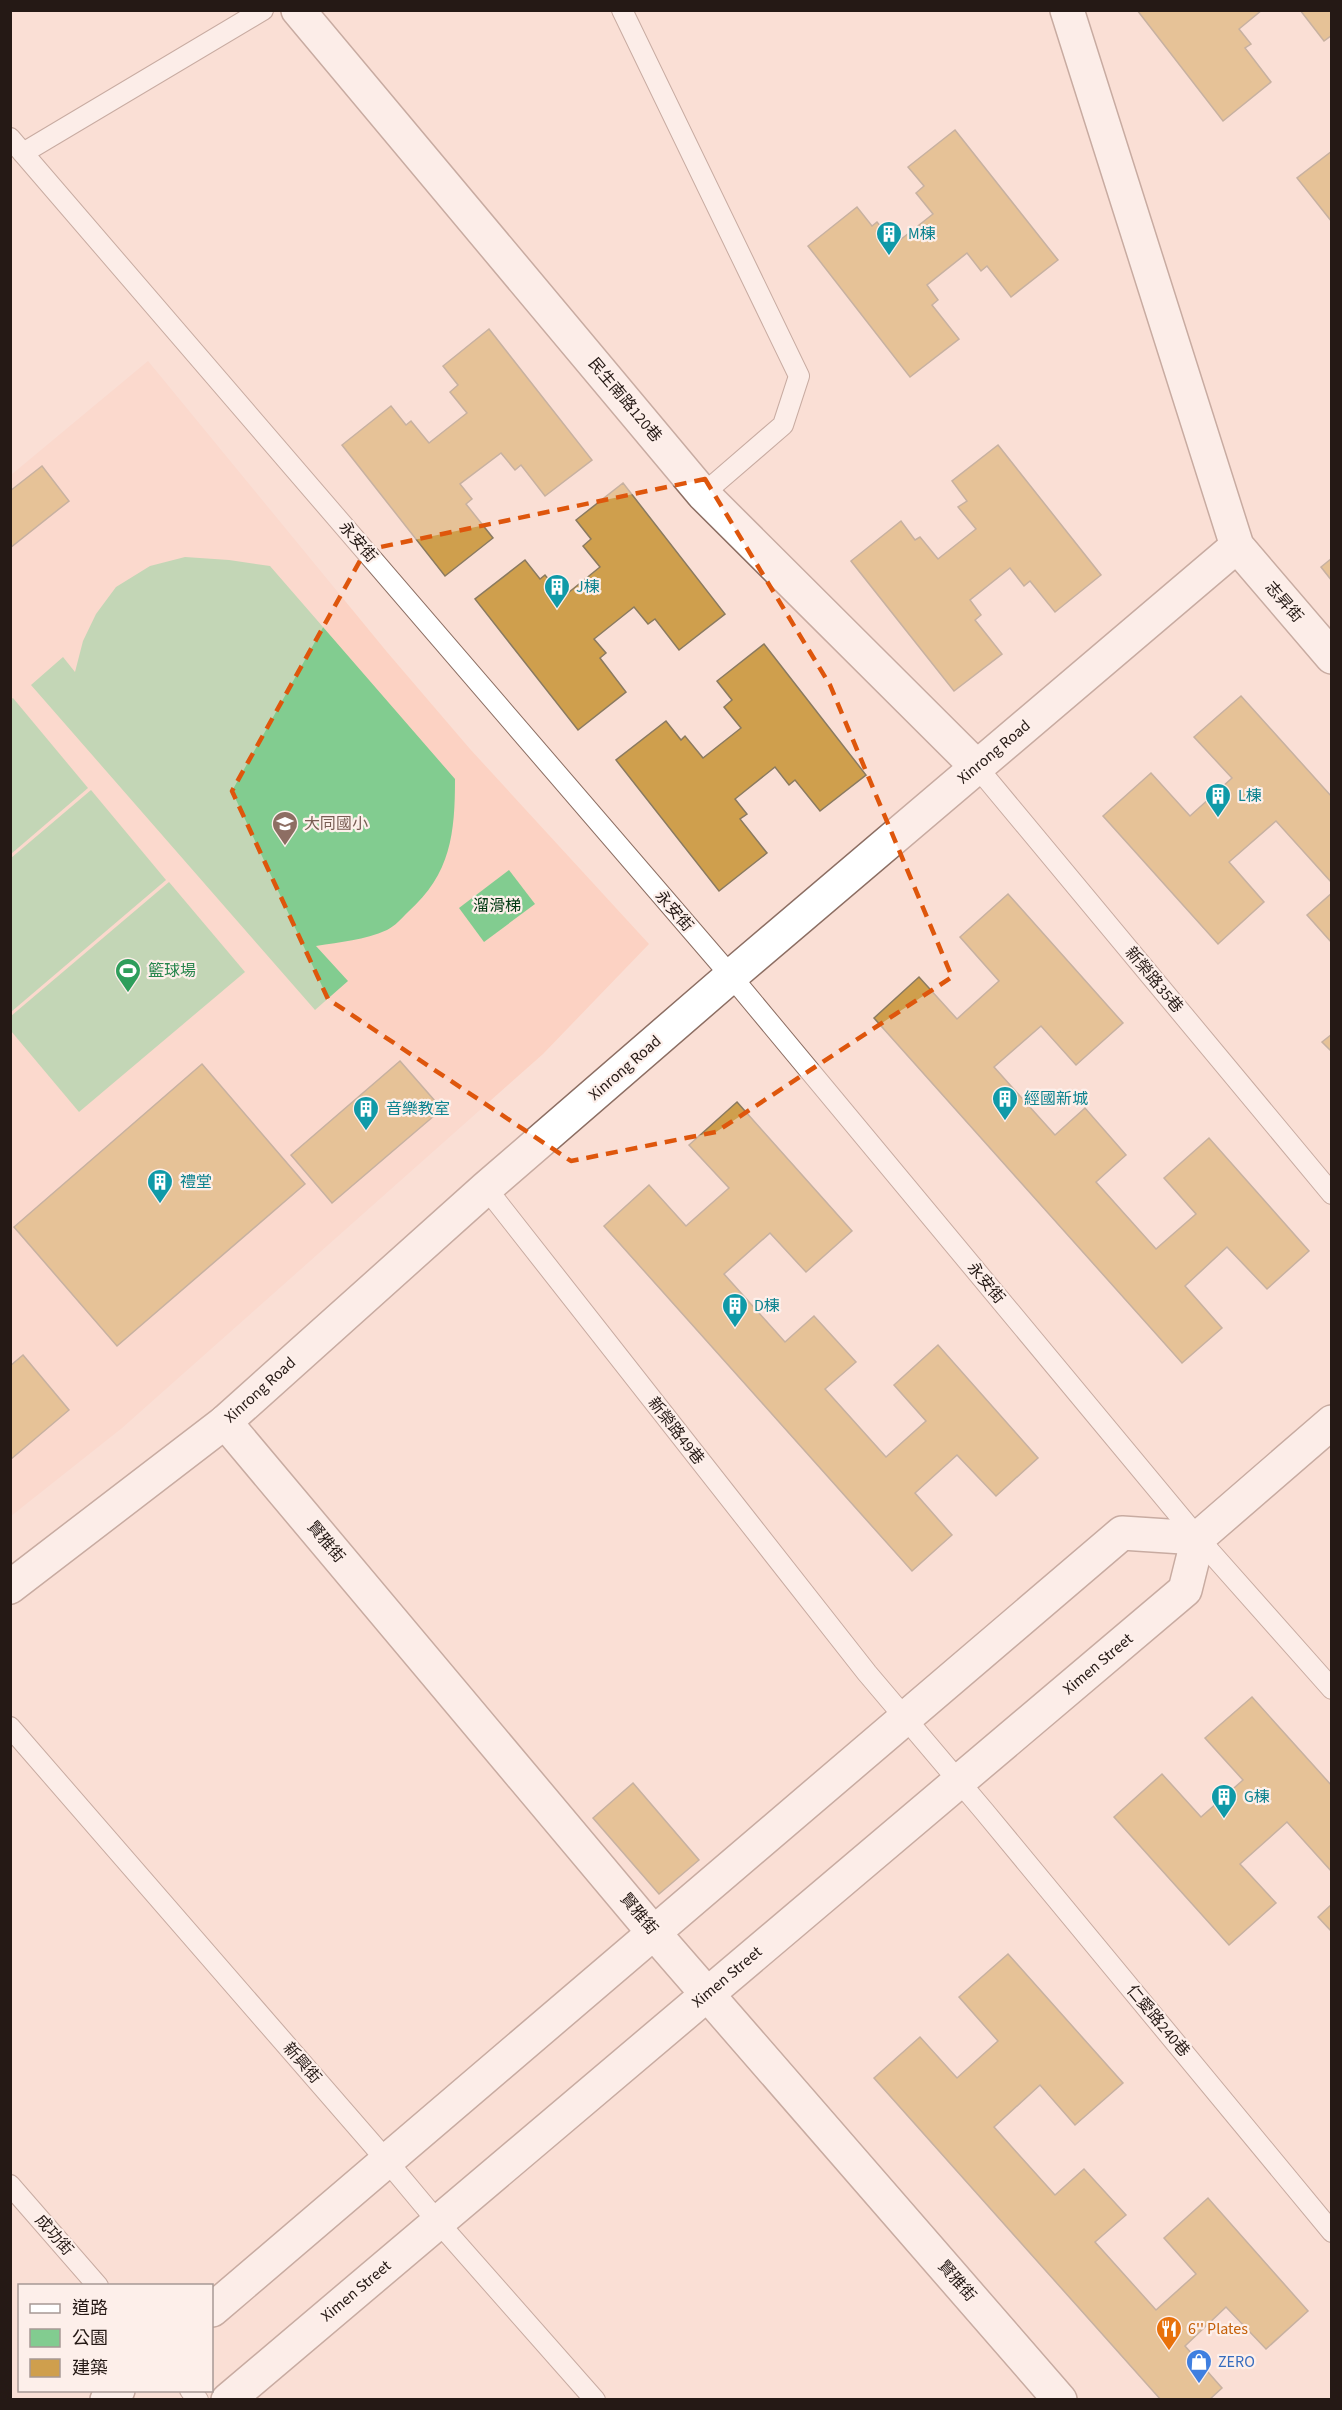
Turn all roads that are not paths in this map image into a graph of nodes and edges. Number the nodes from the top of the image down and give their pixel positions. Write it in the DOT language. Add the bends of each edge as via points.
graph roads {
  1 [pos="263,10"];
  2 [pos="298,10"];
  3 [pos="622,10"];
  4 [pos="1067,10"];
  5 [pos="17,145"];
  6 [pos="703,494"];
  7 [pos="1236,546"];
  8 [pos="1332,657"];
  9 [pos="977,767"];
  10 [pos="731,976"];
  11 [pos="486,1188"];
  12 [pos="1332,1194"];
  13 [pos="225,1422"];
  14 [pos="1332,1422"];
  15 [pos="1198,1538"];
  16 [pos="10,1587"];
  17 [pos="1332,1689"];
  18 [pos="905,1718"];
  19 [pos="10,1727"];
  20 [pos="959,1781"];
  21 [pos="654,1933"];
  22 [pos="707,1994"];
  23 [pos="387,2161"];
  24 [pos="10,2185"];
  25 [pos="438,2222"];
  26 [pos="1332,2232"];
  27 [pos="96,2284"];
  28 [pos="213,2309"];
  29 [pos="228,2400"];
  30 [pos="595,2400"];
  31 [pos="1060,2400"];
  1 -- 5 [label="lane"];
  2 -- 6 [label="street, 民生南路120巷"];
  3 -- 6 [label="lane" via="799,376 783,425"];
  4 -- 7 [label="street"];
  5 -- 10 [label="lane, 永安街"];
  6 -- 9 [label="street, 民生南路120巷"];
  7 -- 8 [label="street, 志昇街"];
  7 -- 9 [label="street, Xinrong Road"];
  9 -- 10 [label="street, Xinrong Road"];
  9 -- 12 [label="lane, 新榮路35巷"];
  10 -- 11 [label="street, Xinrong Road"];
  10 -- 15 [label="lane, 永安街"];
  11 -- 13 [label="street, Xinrong Road"];
  11 -- 18 [label="lane, 新榮路49巷"];
  13 -- 16 [label="street, Xinrong Road"];
  13 -- 21 [label="street, 賢雅街"];
  14 -- 15 [label="street"];
  15 -- 17 [label="lane, 永安街"];
  15 -- 18 [label="street" via="1122,1533"];
  15 -- 20 [label="street, Ximen Street" via="1185,1590"];
  18 -- 20 [label="lane, 仁愛路240巷"];
  18 -- 21 [label="street"];
  19 -- 23 [label="lane, 新興街"];
  20 -- 22 [label="street, Ximen Street"];
  20 -- 26 [label="lane, 仁愛路240巷"];
  21 -- 22 [label="street, 賢雅街"];
  21 -- 23 [label="street"];
  22 -- 25 [label="street, Ximen Street"];
  22 -- 31 [label="street, 賢雅街"];
  23 -- 25 [label="lane, 新興街"];
  23 -- 28 [label="street"];
  24 -- 27 [label="lane, 成功街"];
  25 -- 29 [label="street, Ximen Street"];
  25 -- 30 [label="lane, 新興街"];
}
